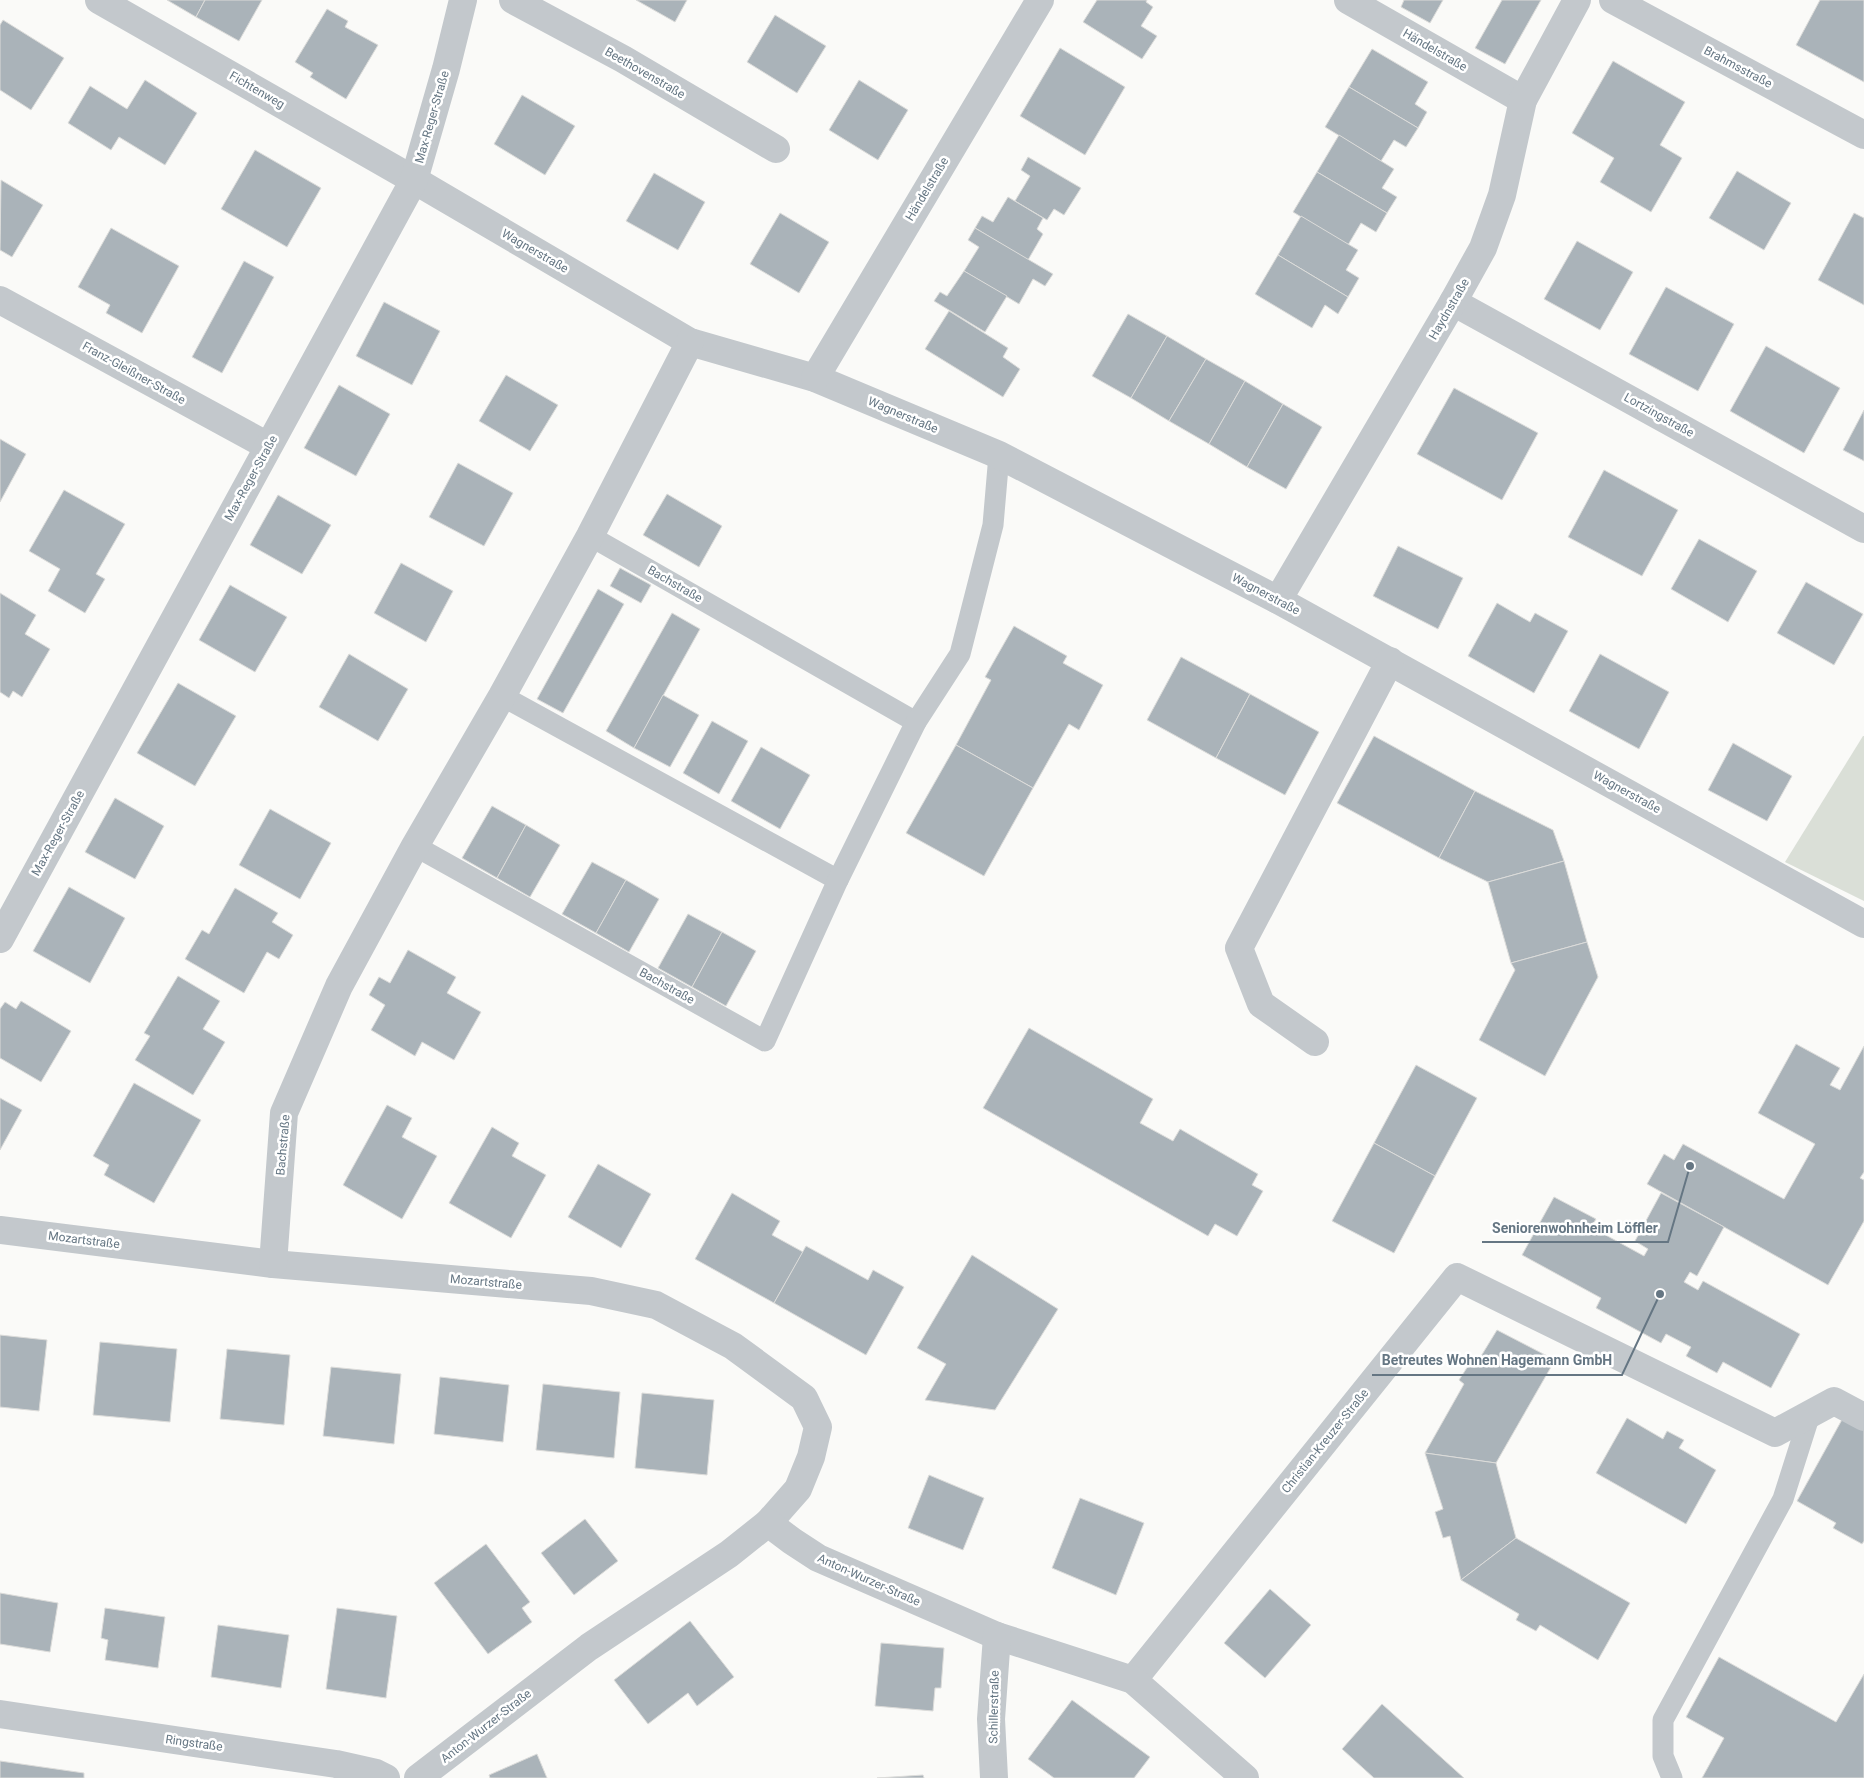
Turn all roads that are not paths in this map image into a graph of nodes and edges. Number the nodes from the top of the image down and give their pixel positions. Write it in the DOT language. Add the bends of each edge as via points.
graph roads {
  1 [pos="99,0"];
  2 [pos="463,0"];
  3 [pos="513,0"];
  4 [pos="1040,0"];
  5 [pos="1348,0"];
  6 [pos="1578,0"];
  7 [pos="1613,0"];
  8 [pos="1523,100"];
  9 [pos="1864,135"];
  10 [pos="776,149"];
  11 [pos="414,180"];
  12 [pos="0,300"];
  13 [pos="1453,302"];
  14 [pos="690,342"];
  15 [pos="815,378"];
  16 [pos="268,446"];
  17 [pos="999,455"];
  18 [pos="1864,529"];
  19 [pos="590,536"];
  20 [pos="1278,600"];
  21 [pos="1390,661"];
  22 [pos="502,696"];
  23 [pos="916,722"];
  24 [pos="415,846"];
  25 [pos="838,880"];
  26 [pos="1864,924"];
  27 [pos="0,939"];
  28 [pos="1314,1042"];
  29 [pos="0,1230"];
  30 [pos="273,1264"];
  31 [pos="1810,1414"];
  32 [pos="1864,1417"];
  33 [pos="768,1523"];
  34 [pos="997,1636"];
  35 [pos="1132,1680"];
  36 [pos="0,1714"];
  37 [pos="386,1778"];
  38 [pos="418,1778"];
  39 [pos="994,1778"];
  40 [pos="1245,1778"];
  41 [pos="1672,1778"];
  1 -- 11 [label="street, Fichtenweg"];
  2 -- 11 [label="street, Max-Reger-Straße"];
  3 -- 10 [label="street, Beethovenstraße" via="623,59"];
  4 -- 15 [label="street, Händelstraße"];
  5 -- 8 [label="street, Händelstraße"];
  6 -- 8 [label="street, Haydnstraße"];
  7 -- 9 [label="street, Brahmsstraße"];
  8 -- 13 [label="street, Haydnstraße" via="1502,195 1483,248"];
  11 -- 14 [label="street, Wagnerstraße"];
  11 -- 16 [label="street, Max-Reger-Straße"];
  12 -- 16 [label="street, Franz-Gleißner-Straße"];
  13 -- 18 [label="street, Lortzingstraße"];
  13 -- 20 [label="street, Haydnstraße"];
  14 -- 15 [label="street, Wagnerstraße"];
  14 -- 19 [label="street, Bachstraße"];
  15 -- 17 [label="street, Wagnerstraße"];
  16 -- 27 [label="street, Max-Reger-Straße"];
  17 -- 20 [label="street, Wagnerstraße"];
  17 -- 23 [label="lane, Bachstraße" via="993,524 960,654"];
  19 -- 22 [label="street, Bachstraße"];
  19 -- 23 [label="lane, Bachstraße"];
  20 -- 21 [label="street, Wagnerstraße"];
  21 -- 26 [label="street, Wagnerstraße"];
  21 -- 28 [label="street" via="1239,948 1261,1004"];
  22 -- 24 [label="street, Bachstraße"];
  22 -- 25 [label="lane"];
  23 -- 25 [label="lane, Bachstraße"];
  24 -- 25 [label="lane, Bachstraße" via="765,1041"];
  24 -- 30 [label="street, Bachstraße" via="339,986 284,1113"];
  29 -- 30 [label="street, Mozartstraße"];
  30 -- 33 [label="street, Mozartstraße" via="591,1291 656,1305 732,1346 804,1398 818,1427 811,1457 798,1489"];
  31 -- 32 [label="street, Christian-Kreuzer-Straße" via="1834,1401"];
  31 -- 35 [label="street, Christian-Kreuzer-Straße" via="1775,1433 1457,1277"];
  31 -- 41 [label="lane" via="1783,1499 1663,1720 1663,1756"];
  33 -- 34 [label="street, Anton-Wurzer-Straße" via="818,1558"];
  33 -- 38 [label="street, Anton-Wurzer-Straße" via="729,1554 589,1647"];
  34 -- 35 [label="street, Anton-Wurzer-Straße"];
  34 -- 39 [label="street, Schillerstraße" via="992,1719"];
  35 -- 40 [label="street, Anton-Wurzer-Straße"];
  36 -- 37 [label="street, Ringstraße" via="336,1764 376,1772"];
}
